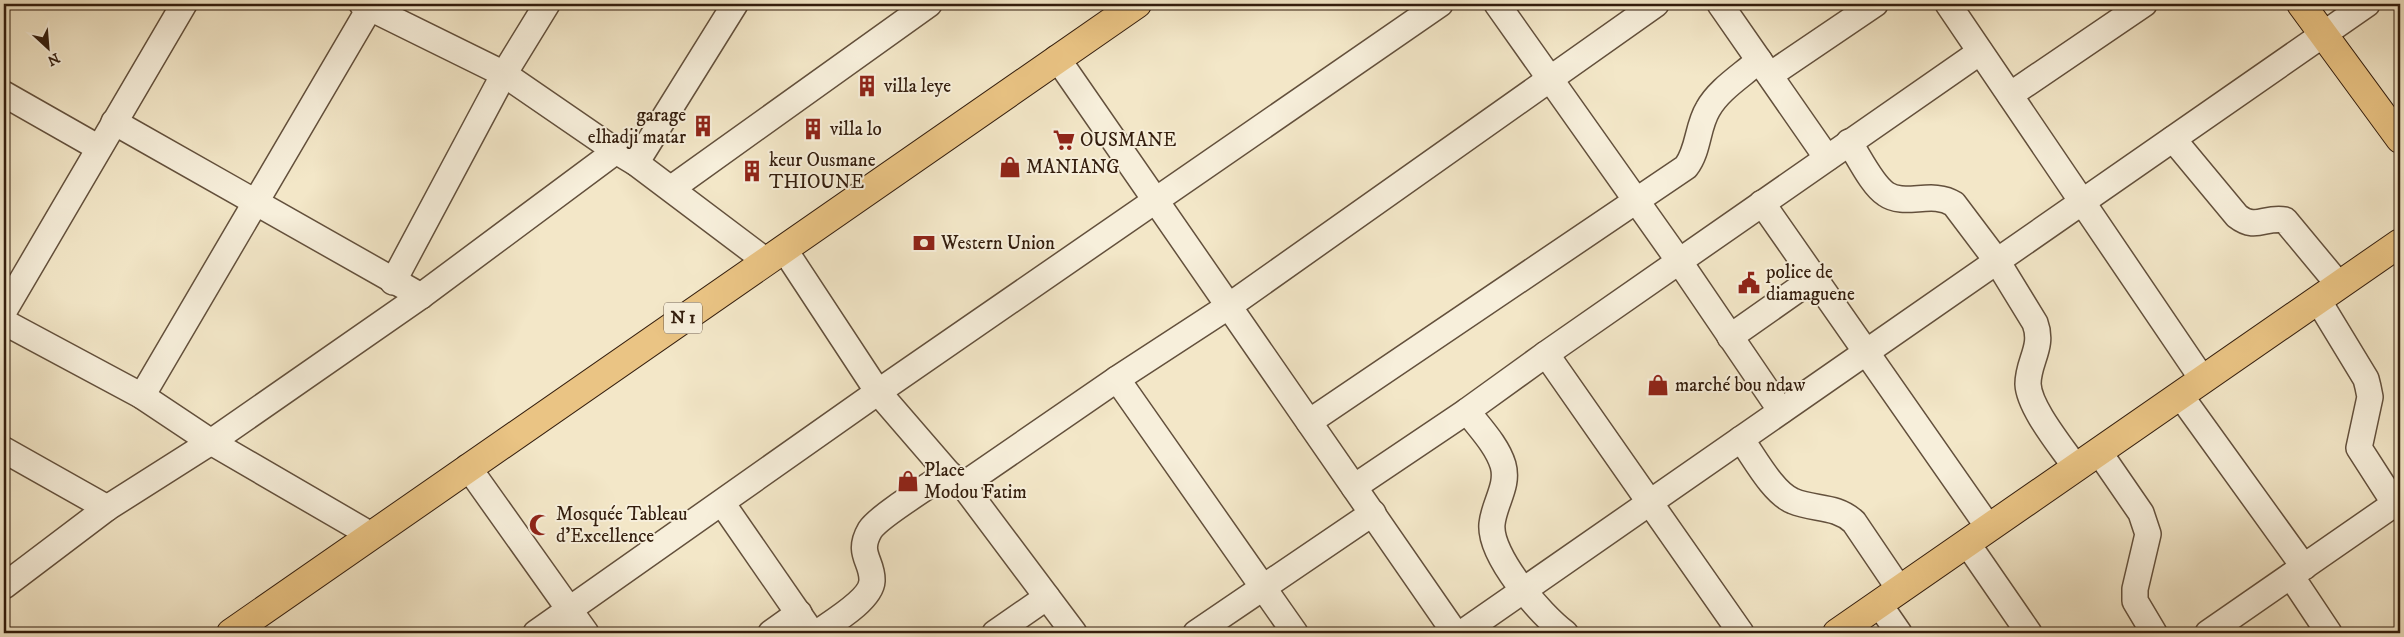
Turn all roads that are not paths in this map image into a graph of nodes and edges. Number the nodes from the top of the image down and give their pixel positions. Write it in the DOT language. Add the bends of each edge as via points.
graph roads {
  1 [pos="184,4"];
  2 [pos="547,4"];
  3 [pos="734,4"];
  4 [pos="929,4"];
  5 [pos="1137,4"];
  6 [pos="1440,4"];
  7 [pos="1497,4"];
  8 [pos="1656,4"];
  9 [pos="1720,4"];
  10 [pos="1875,4"];
  11 [pos="1948,4"];
  12 [pos="2144,4"];
  13 [pos="2301,4"];
  14 [pos="2367,4"];
  15 [pos="368,5"];
  16 [pos="2119,11"];
  17 [pos="2323,34"];
  18 [pos="1980,52"];
  19 [pos="1057,58"];
  20 [pos="1765,68"];
  21 [pos="504,74"];
  22 [pos="1549,80"];
  23 [pos="4,94"];
  24 [pos="2010,95"];
  25 [pos="114,122"];
  26 [pos="2173,139"];
  27 [pos="2400,139"];
  28 [pos="1850,142"];
  29 [pos="99,148"];
  30 [pos="626,157"];
  31 [pos="1828,158"];
  32 [pos="672,188"];
  33 [pos="1156,202"];
  34 [pos="1637,202"];
  35 [pos="2082,202"];
  36 [pos="1762,203"];
  37 [pos="256,204"];
  38 [pos="2400,243"];
  39 [pos="775,255"];
  40 [pos="1679,261"];
  41 [pos="1997,261"];
  42 [pos="1814,278"];
  43 [pos="393,282"];
  44 [pos="2328,293"];
  45 [pos="421,296"];
  46 [pos="1229,306"];
  47 [pos="4,311"];
  48 [pos="4,322"];
  49 [pos="1730,337"];
  50 [pos="1866,352"];
  51 [pos="1546,354"];
  52 [pos="1117,379"];
  53 [pos="2203,380"];
  54 [pos="878,392"];
  55 [pos="142,396"];
  56 [pos="2180,396"];
  57 [pos="1468,411"];
  58 [pos="1781,411"];
  59 [pos="1310,422"];
  60 [pos="1741,439"];
  61 [pos="211,442"];
  62 [pos="4,450"];
  63 [pos="2098,452"];
  64 [pos="468,467"];
  65 [pos="2076,468"];
  66 [pos="955,479"];
  67 [pos="1354,487"];
  68 [pos="1650,502"];
  69 [pos="2397,502"];
  70 [pos="722,503"];
  71 [pos="107,508"];
  72 [pos="1373,513"];
  73 [pos="1989,528"];
  74 [pos="371,535"];
  75 [pos="1967,544"];
  76 [pos="2297,572"];
  77 [pos="4,586"];
  78 [pos="1264,589"];
  79 [pos="1522,591"];
  80 [pos="1047,597"];
  81 [pos="1889,597"];
  82 [pos="570,609"];
  83 [pos="799,613"];
  84 [pos="231,633"];
  85 [pos="536,633"];
  86 [pos="586,633"];
  87 [pos="771,633"];
  88 [pos="812,633"];
  89 [pos="817,633"];
  90 [pos="995,633"];
  91 [pos="1074,633"];
  92 [pos="1196,633"];
  93 [pos="1294,633"];
  94 [pos="1455,633"];
  95 [pos="1462,633"];
  96 [pos="1565,633"];
  97 [pos="1741,633"];
  98 [pos="1838,633"];
  99 [pos="1900,633"];
  100 [pos="2029,633"];
  101 [pos="2154,633"];
  102 [pos="2208,633"];
  103 [pos="2329,633"];
  1 -- 25 [label="street"];
  2 -- 21 [label="street"];
  3 -- 30 [label="street"];
  4 -- 32 [label="street"];
  5 -- 19 [label="main road, N 1"];
  6 -- 33 [label="street"];
  7 -- 22 [label="street"];
  8 -- 22 [label="street"];
  9 -- 20 [label="street"];
  10 -- 20 [label="street"];
  11 -- 18 [label="street"];
  12 -- 16 [label="street"];
  13 -- 17 [label="main road"];
  14 -- 17 [label="street"];
  15 -- 21 [label="street"];
  15 -- 37 [label="street"];
  16 -- 24 [label="street"];
  17 -- 26 [label="street"];
  17 -- 27 [label="main road"];
  18 -- 24 [label="street"];
  18 -- 28 [label="street"];
  19 -- 33 [label="street"];
  19 -- 39 [label="main road, N 1"];
  20 -- 31 [label="street"];
  20 -- 34 [label="street" via="1715,98 1708,108 1692,159 1686,167"];
  21 -- 30 [label="street"];
  21 -- 43 [label="street"];
  22 -- 34 [label="street"];
  22 -- 46 [label="street"];
  23 -- 29 [label="street"];
  24 -- 35 [label="street"];
  25 -- 29 [label="street"];
  25 -- 37 [label="street"];
  26 -- 35 [label="street"];
  26 -- 44 [label="street" via="2245,223 2278,218 2285,220"];
  28 -- 31 [label="street"];
  28 -- 41 [label="street" via="1887,196 1946,198"];
  29 -- 47 [label="street"];
  30 -- 32 [label="street"];
  30 -- 45 [label="street"];
  31 -- 36 [label="street"];
  32 -- 39 [label="street"];
  33 -- 46 [label="street"];
  33 -- 54 [label="street"];
  34 -- 40 [label="street"];
  34 -- 59 [label="street"];
  35 -- 41 [label="street"];
  35 -- 53 [label="street"];
  36 -- 40 [label="street"];
  36 -- 42 [label="street"];
  37 -- 43 [label="street"];
  37 -- 55 [label="street"];
  38 -- 44 [label="main road"];
  39 -- 54 [label="street"];
  39 -- 64 [label="main road, N 1"];
  40 -- 49 [label="street"];
  40 -- 51 [label="street"];
  41 -- 50 [label="street"];
  41 -- 65 [label="street" via="2039,334 2028,381 2029,392 2035,407"];
  42 -- 49 [label="street"];
  42 -- 50 [label="street"];
  43 -- 45 [label="street"];
  44 -- 53 [label="main road"];
  44 -- 69 [label="street" via="2366,379 2370,397 2359,448"];
  45 -- 61 [label="street"];
  46 -- 52 [label="street"];
  46 -- 59 [label="street"];
  48 -- 55 [label="street"];
  49 -- 58 [label="street"];
  50 -- 58 [label="street"];
  50 -- 73 [label="street"];
  51 -- 57 [label="street"];
  51 -- 68 [label="street"];
  52 -- 66 [label="street"];
  52 -- 78 [label="street"];
  53 -- 56 [label="main road"];
  54 -- 66 [label="street"];
  54 -- 70 [label="street"];
  55 -- 61 [label="street"];
  56 -- 63 [label="main road"];
  56 -- 76 [label="street"];
  57 -- 67 [label="street"];
  57 -- 79 [label="street" via="1497,451 1503,465 1505,482 1494,509 1492,527 1496,545"];
  58 -- 60 [label="street"];
  59 -- 67 [label="street"];
  60 -- 68 [label="street"];
  60 -- 81 [label="street" via="1783,496 1794,502 1845,513 1854,522"];
  61 -- 71 [label="street"];
  61 -- 74 [label="street"];
  62 -- 71 [label="street"];
  63 -- 65 [label="main road"];
  63 -- 101 [label="street" via="2141,513 2145,524 2148,534 2135,601"];
  64 -- 74 [label="main road, N 1"];
  64 -- 82 [label="street"];
  65 -- 73 [label="main road"];
  66 -- 80 [label="street"];
  66 -- 89 [label="street" via="871,528 864,550 872,581 868,592"];
  67 -- 72 [label="street"];
  68 -- 79 [label="street"];
  68 -- 97 [label="street"];
  69 -- 76 [label="street"];
  70 -- 82 [label="street"];
  70 -- 83 [label="street"];
  71 -- 77 [label="street"];
  72 -- 78 [label="street"];
  72 -- 94 [label="street"];
  73 -- 75 [label="main road"];
  74 -- 84 [label="main road, N 1"];
  75 -- 81 [label="main road"];
  75 -- 100 [label="street"];
  76 -- 102 [label="street"];
  76 -- 103 [label="street"];
  78 -- 92 [label="street"];
  78 -- 93 [label="street"];
  79 -- 95 [label="street"];
  79 -- 96 [label="street"];
  80 -- 90 [label="street"];
  80 -- 91 [label="street"];
  81 -- 98 [label="main road"];
  81 -- 99 [label="street"];
  82 -- 85 [label="street"];
  82 -- 86 [label="street"];
  83 -- 87 [label="street"];
  83 -- 88 [label="street"];
}
